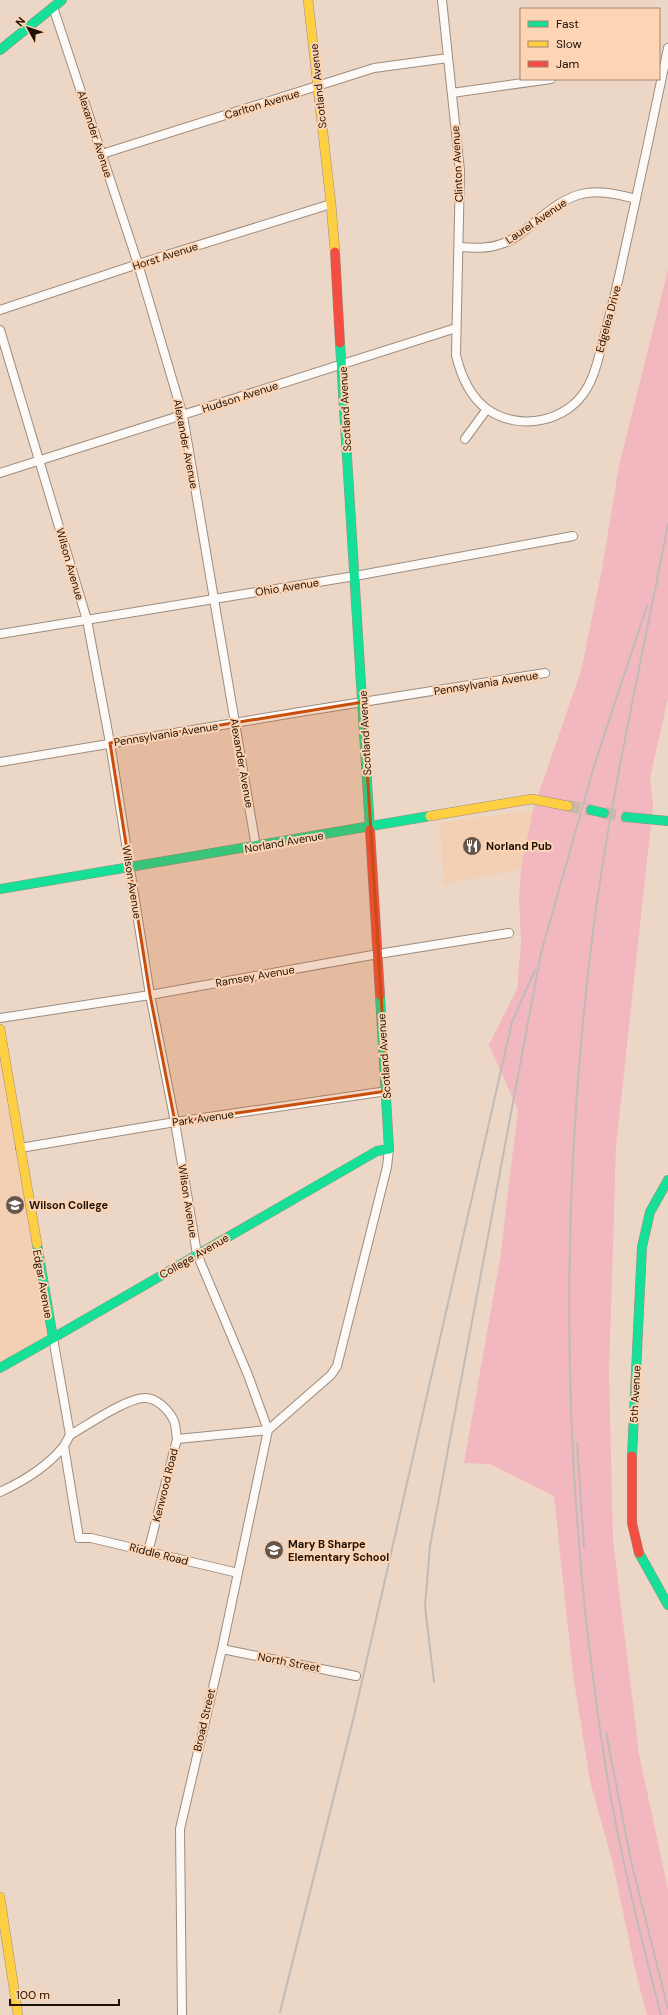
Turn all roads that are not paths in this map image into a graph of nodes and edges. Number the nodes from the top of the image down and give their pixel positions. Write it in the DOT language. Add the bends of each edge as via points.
graph roads {
  1 [pos="62,0"];
  2 [pos="308,0"];
  3 [pos="442,0"];
  4 [pos="53,7"];
  5 [pos="668,48"];
  6 [pos="0,50"];
  7 [pos="448,58"];
  8 [pos="662,63"];
  9 [pos="660,73"];
  10 [pos="544,80"];
  11 [pos="659,80"];
  12 [pos="317,87"];
  13 [pos="452,93"];
  14 [pos="102,154"];
  15 [pos="636,199"];
  16 [pos="331,204"];
  17 [pos="459,247"];
  18 [pos="138,264"];
  19 [pos="0,310"];
  20 [pos="456,328"];
  21 [pos="0,330"];
  22 [pos="342,363"];
  23 [pos="487,409"];
  24 [pos="183,416"];
  25 [pos="465,439"];
  26 [pos="40,459"];
  27 [pos="0,473"];
  28 [pos="573,536"];
  29 [pos="355,576"];
  30 [pos="213,599"];
  31 [pos="87,620"];
  32 [pos="0,634"];
  33 [pos="545,673"];
  34 [pos="363,702"];
  35 [pos="235,722"];
  36 [pos="110,743"];
  37 [pos="0,762"];
  38 [pos="568,806"];
  39 [pos="592,810"];
  40 [pos="604,813"];
  41 [pos="626,817"];
  42 [pos="668,821"];
  43 [pos="370,826"];
  44 [pos="256,847"];
  45 [pos="129,868"];
  46 [pos="0,890"];
  47 [pos="509,932"];
  48 [pos="378,954"];
  49 [pos="150,995"];
  50 [pos="0,1018"];
  51 [pos="0,1029"];
  52 [pos="387,1091"];
  53 [pos="175,1122"];
  54 [pos="20,1148"];
  55 [pos="389,1149"];
  56 [pos="668,1180"];
  57 [pos="197,1254"];
  58 [pos="52,1338"];
  59 [pos="0,1368"];
  60 [pos="268,1430"];
  61 [pos="70,1435"];
  62 [pos="177,1439"];
  63 [pos="64,1446"];
  64 [pos="0,1492"];
  65 [pos="148,1552"];
  66 [pos="238,1573"];
  67 [pos="668,1605"];
  68 [pos="222,1649"];
  69 [pos="356,1676"];
  70 [pos="0,1897"];
  71 [pos="18,2015"];
  72 [pos="182,2015"];
  1 -- 4 [label="street"];
  2 -- 12 [label="street, Scotland Avenue"];
  3 -- 7 [label="street, Clinton Avenue"];
  4 -- 6 [label="street"];
  4 -- 14 [label="street, Alexander Avenue"];
  5 -- 8 [label="street, Edgelea Drive"];
  7 -- 12 [label="street, Carlton Avenue" via="374,68"];
  7 -- 13 [label="street, Clinton Avenue"];
  8 -- 9 [label="street, Edgelea Drive"];
  10 -- 13 [label="street"];
  11 -- 15 [label="street, Edgelea Drive"];
  12 -- 14 [label="street, Carlton Avenue"];
  12 -- 16 [label="street, Scotland Avenue"];
  13 -- 17 [label="street, Clinton Avenue" via="460,171"];
  14 -- 18 [label="street, Alexander Avenue"];
  15 -- 17 [label="street, Laurel Avenue" via="606,192 576,195 559,202 511,240 487,247"];
  15 -- 23 [label="street, Edgelea Drive" via="614,303 593,376 579,399 560,414 534,422 508,419"];
  16 -- 18 [label="street, Horst Avenue"];
  16 -- 22 [label="street, Scotland Avenue"];
  17 -- 20 [label="street, Clinton Avenue"];
  18 -- 19 [label="street, Horst Avenue"];
  18 -- 24 [label="street, Alexander Avenue"];
  20 -- 22 [label="street, Hudson Avenue"];
  20 -- 23 [label="street, Edgelea Drive" via="456,355 460,371 471,393"];
  21 -- 26 [label="street, Wilson Avenue"];
  22 -- 24 [label="street, Hudson Avenue"];
  22 -- 29 [label="street, Scotland Avenue"];
  23 -- 25 [label="street"];
  24 -- 26 [label="street, Hudson Avenue"];
  24 -- 30 [label="street, Alexander Avenue"];
  26 -- 27 [label="street, Hudson Avenue"];
  26 -- 31 [label="street, Wilson Avenue"];
  28 -- 29 [label="street, Ohio Avenue"];
  29 -- 30 [label="street, Ohio Avenue"];
  29 -- 34 [label="street, Scotland Avenue"];
  30 -- 31 [label="street, Ohio Avenue"];
  30 -- 35 [label="street, Alexander Avenue"];
  31 -- 32 [label="street, Ohio Avenue"];
  31 -- 36 [label="street, Wilson Avenue"];
  33 -- 34 [label="street, Pennsylvania Avenue"];
  34 -- 35 [label="street, Pennsylvania Avenue"];
  34 -- 43 [label="street, Scotland Avenue"];
  35 -- 36 [label="street, Pennsylvania Avenue"];
  35 -- 44 [label="street, Alexander Avenue"];
  36 -- 37 [label="street, Pennsylvania Avenue"];
  36 -- 45 [label="street, Wilson Avenue"];
  38 -- 43 [label="street, Norland Avenue" via="532,799"];
  39 -- 40 [label="street"];
  41 -- 42 [label="street"];
  43 -- 44 [label="street, Norland Avenue"];
  43 -- 48 [label="street, Scotland Avenue"];
  44 -- 45 [label="street, Norland Avenue"];
  45 -- 46 [label="street, Norland Avenue"];
  45 -- 49 [label="street, Wilson Avenue"];
  47 -- 48 [label="street, Ramsey Avenue"];
  48 -- 49 [label="street, Ramsey Avenue"];
  48 -- 52 [label="street, Scotland Avenue"];
  49 -- 50 [label="street, Ramsey Avenue"];
  49 -- 53 [label="street, Wilson Avenue"];
  51 -- 54 [label="street, Edgar Avenue"];
  52 -- 53 [label="street, Park Avenue"];
  52 -- 55 [label="street, Scotland Avenue"];
  53 -- 54 [label="street, Park Avenue"];
  53 -- 57 [label="street, Wilson Avenue"];
  54 -- 58 [label="street, Edgar Avenue"];
  55 -- 57 [label="street, College Avenue" via="377,1152"];
  55 -- 60 [label="street, Scotland Avenue" via="387,1167 337,1366 331,1375"];
  56 -- 67 [label="street, 5th Avenue" via="650,1212 643,1241 631,1485 632,1523 639,1555"];
  57 -- 58 [label="street, College Avenue"];
  57 -- 60 [label="street, Wilson Avenue" via="248,1375"];
  58 -- 59 [label="street, College Avenue"];
  58 -- 61 [label="street, Edgar Avenue"];
  60 -- 62 [label="street"];
  60 -- 66 [label="street, Broad Street"];
  61 -- 62 [label="street, Kenwood Road" via="130,1402 144,1398 154,1400 166,1409 175,1421"];
  61 -- 63 [label="street"];
  62 -- 65 [label="street, Kenwood Road"];
  63 -- 64 [label="street" via="36,1472"];
  63 -- 65 [label="street, Riddle Road" via="79,1538 91,1538"];
  65 -- 66 [label="street, Riddle Road"];
  66 -- 68 [label="street, Broad Street"];
  68 -- 69 [label="street, North Street"];
  68 -- 72 [label="street, Broad Street" via="180,1829"];
  70 -- 71 [label="street"];
}
